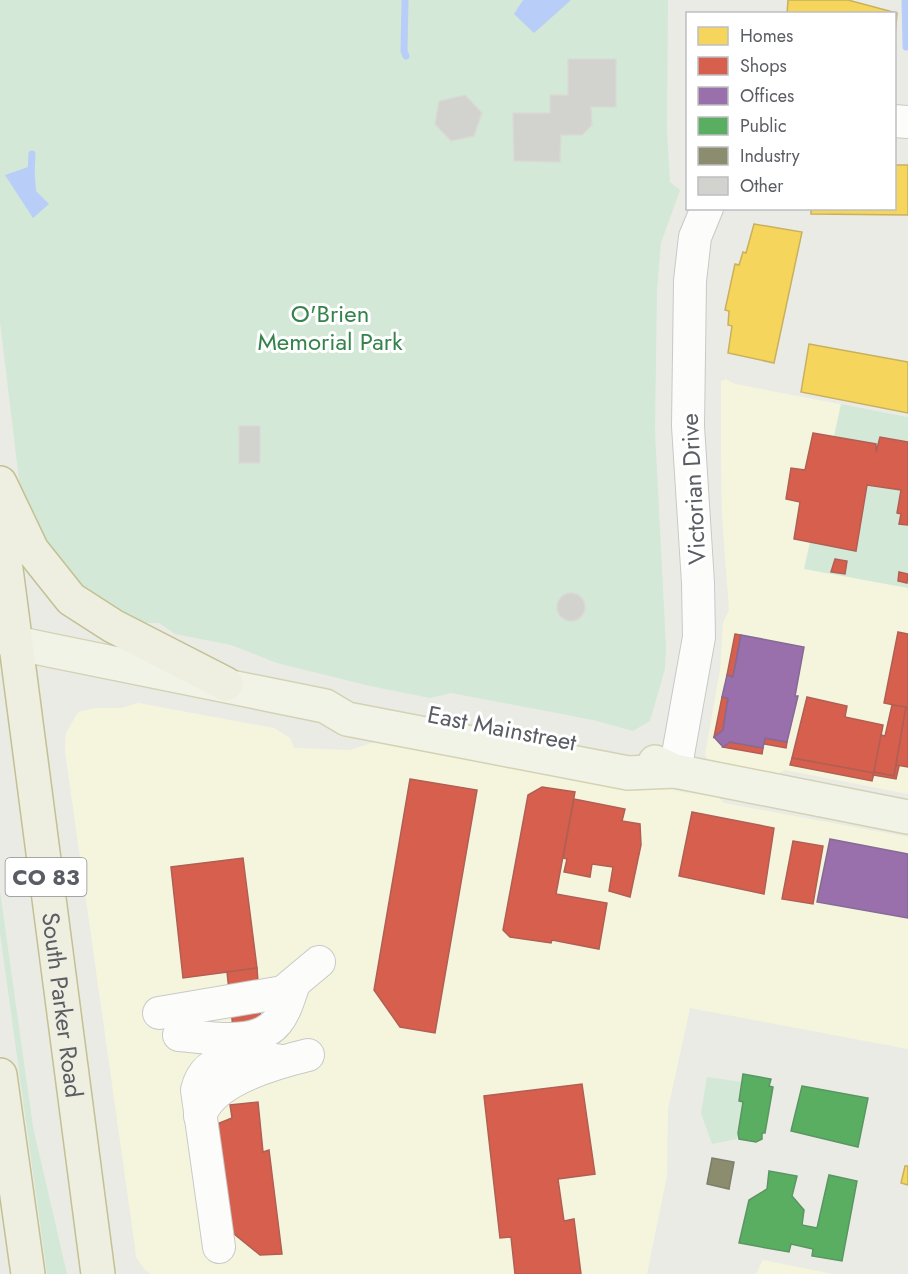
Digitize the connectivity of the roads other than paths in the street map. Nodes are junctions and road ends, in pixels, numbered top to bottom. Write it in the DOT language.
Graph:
graph roads {
  1 [pos="706,210"];
  2 [pos="0,483"];
  3 [pos="0,523"];
  4 [pos="5,642"];
  5 [pos="226,684"];
  6 [pos="675,771"];
  7 [pos="908,817"];
  8 [pos="319,962"];
  9 [pos="169,1024"];
  10 [pos="295,1058"];
  11 [pos="0,1075"];
  12 [pos="219,1247"];
  13 [pos="28,1274"];
  14 [pos="98,1274"];
  1 -- 6 [label="street, Victorian Drive"];
  2 -- 5 [label="highway"];
  3 -- 4 [label="highway, South Parker Road / CO 83"];
  4 -- 5 [label="main road, East Mainstreet"];
  4 -- 14 [label="highway, South Parker Road / CO 83"];
  5 -- 6 [label="main road, East Mainstreet"];
  6 -- 7 [label="main road, East Mainstreet"];
  8 -- 9 [label="street"];
  10 -- 12 [label="street"];
  11 -- 13 [label="highway"];
}
